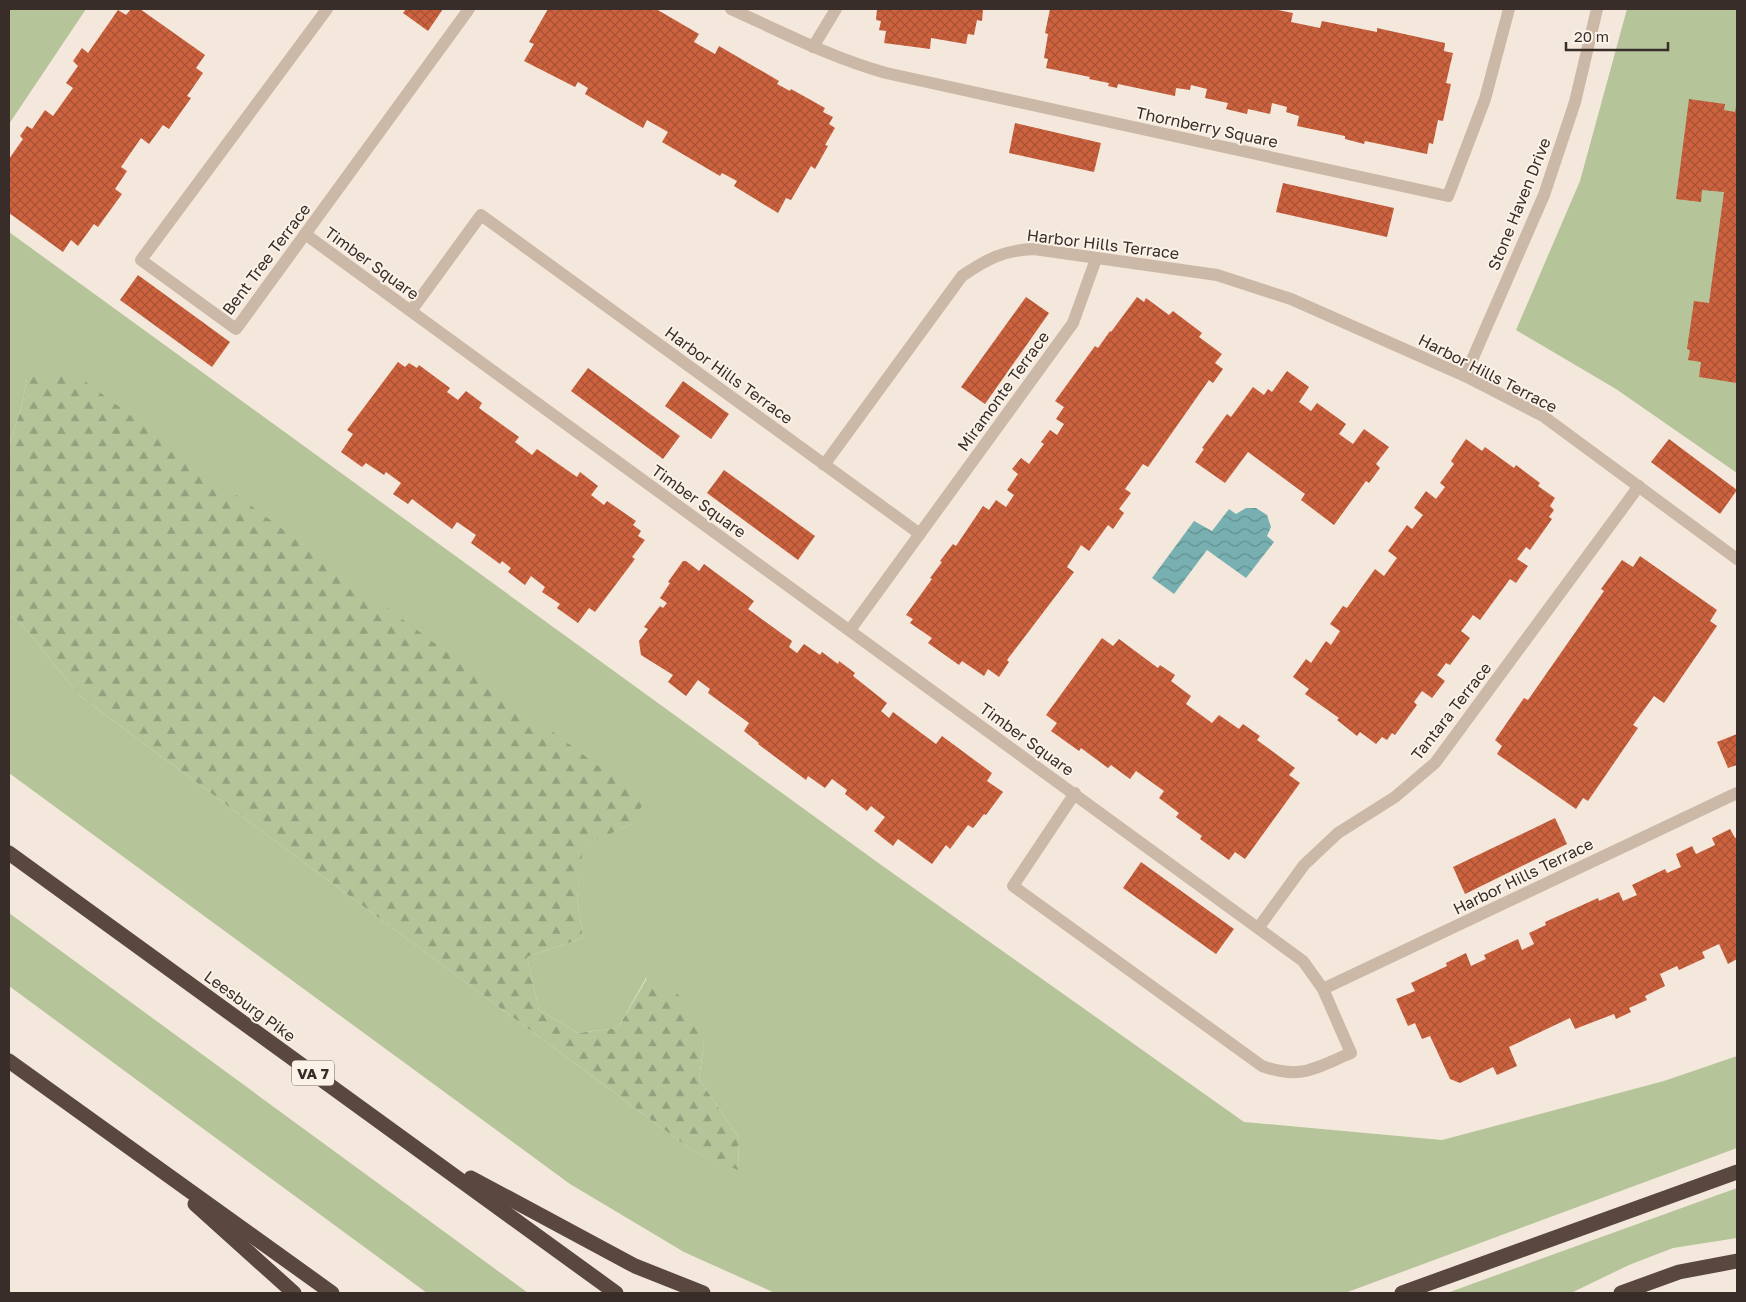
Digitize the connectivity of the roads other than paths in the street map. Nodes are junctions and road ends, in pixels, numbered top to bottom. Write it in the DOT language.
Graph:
graph roads {
  1 [pos="327,9"];
  2 [pos="468,9"];
  3 [pos="731,9"];
  4 [pos="836,9"];
  5 [pos="1509,9"];
  6 [pos="1597,9"];
  7 [pos="813,47"];
  8 [pos="305,234"];
  9 [pos="1096,259"];
  10 [pos="411,311"];
  11 [pos="1465,376"];
  12 [pos="824,465"];
  13 [pos="1639,486"];
  14 [pos="920,534"];
  15 [pos="1737,558"];
  16 [pos="850,630"];
  17 [pos="1075,793"];
  18 [pos="1737,793"];
  19 [pos="9,853"];
  20 [pos="1259,927"];
  21 [pos="1323,989"];
  22 [pos="9,1062"];
  23 [pos="422,1152"];
  24 [pos="141,1157"];
  25 [pos="1737,1172"];
  26 [pos="1737,1261"];
  27 [pos="294,1293"];
  28 [pos="332,1293"];
  29 [pos="616,1293"];
  30 [pos="703,1293"];
  31 [pos="1402,1293"];
  32 [pos="1621,1293"];
  1 -- 8 [label="street, Bent Tree Terrace"];
  2 -- 8 [label="street, Bent Tree Terrace"];
  3 -- 7 [label="street"];
  4 -- 7 [label="street"];
  5 -- 7 [label="street, Thornberry Square"];
  6 -- 11 [label="street, Stone Haven Drive"];
  8 -- 10 [label="street, Timber Square"];
  9 -- 11 [label="street, Harbor Hills Terrace"];
  9 -- 12 [label="street, Harbor Hills Terrace"];
  9 -- 14 [label="street, Miramonte Terrace"];
  10 -- 12 [label="street, Harbor Hills Terrace"];
  10 -- 16 [label="street, Timber Square"];
  11 -- 13 [label="street, Harbor Hills Terrace"];
  12 -- 14 [label="street"];
  13 -- 15 [label="street, Harbor Hills Terrace"];
  13 -- 20 [label="street, Tantara Terrace"];
  14 -- 16 [label="street, Miramonte Terrace"];
  16 -- 17 [label="street, Timber Square"];
  17 -- 20 [label="street, Timber Square"];
  17 -- 21 [label="street, Timber Square"];
  18 -- 21 [label="street, Harbor Hills Terrace"];
  19 -- 23 [label="highway, Leesburg Pike / VA 7"];
  20 -- 21 [label="street, Timber Square"];
  22 -- 24 [label="highway"];
  23 -- 29 [label="highway, Leesburg Pike / VA 7"];
  23 -- 30 [label="highway"];
  24 -- 27 [label="highway"];
  24 -- 28 [label="highway"];
  25 -- 31 [label="highway"];
  26 -- 32 [label="highway"];
}
